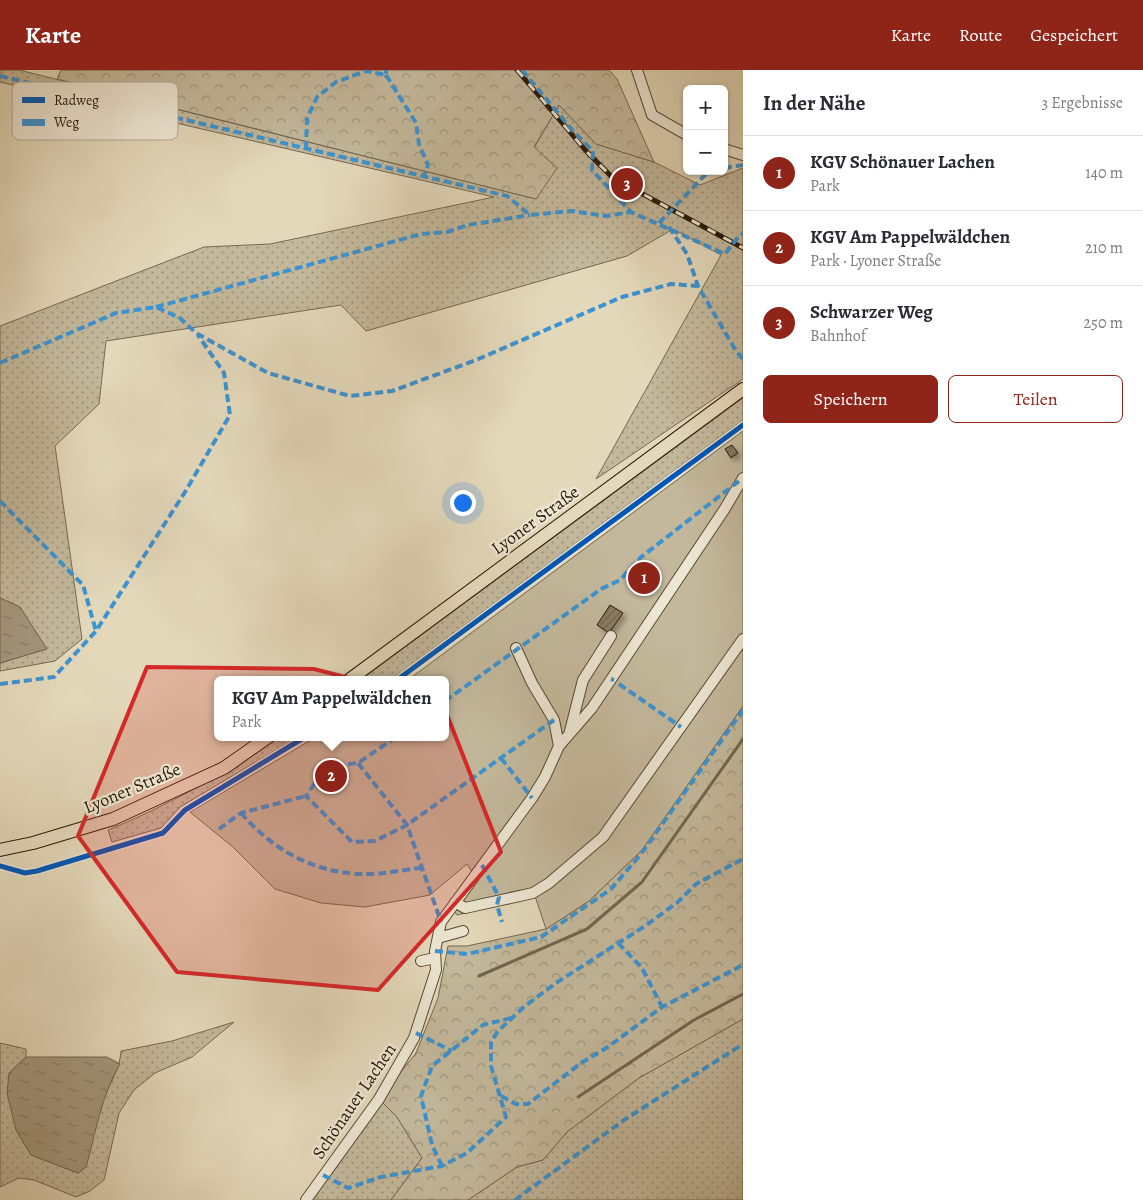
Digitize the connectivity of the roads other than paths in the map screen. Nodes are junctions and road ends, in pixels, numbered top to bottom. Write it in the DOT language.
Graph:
graph roads {
  1 [pos="637,70"];
  2 [pos="683,133"];
  3 [pos="728,150"];
  4 [pos="743,155"];
  5 [pos="743,389"];
  6 [pos="743,478"];
  7 [pos="611,636"];
  8 [pos="743,639"];
  9 [pos="516,648"];
  10 [pos="354,676"];
  11 [pos="570,732"];
  12 [pos="262,741"];
  13 [pos="559,746"];
  14 [pos="0,850"];
  15 [pos="455,902"];
  16 [pos="463,931"];
  17 [pos="438,938"];
  18 [pos="435,958"];
  19 [pos="421,961"];
  20 [pos="306,1200"];
  1 -- 2 [label="lane"];
  3 -- 4 [label="lane"];
  5 -- 10 [label="main road, Lyoner Straße"];
  6 -- 11 [label="lane, Schönauer Lachen"];
  7 -- 11 [label="lane"];
  8 -- 15 [label="lane"];
  9 -- 13 [label="lane"];
  11 -- 13 [label="lane, Schönauer Lachen"];
  12 -- 14 [label="main road, Lyoner Straße"];
  13 -- 15 [label="lane, Schönauer Lachen"];
  15 -- 17 [label="lane, Schönauer Lachen"];
  16 -- 17 [label="lane"];
  17 -- 18 [label="lane, Schönauer Lachen"];
  18 -- 19 [label="lane"];
  18 -- 20 [label="lane, Schönauer Lachen"];
}
